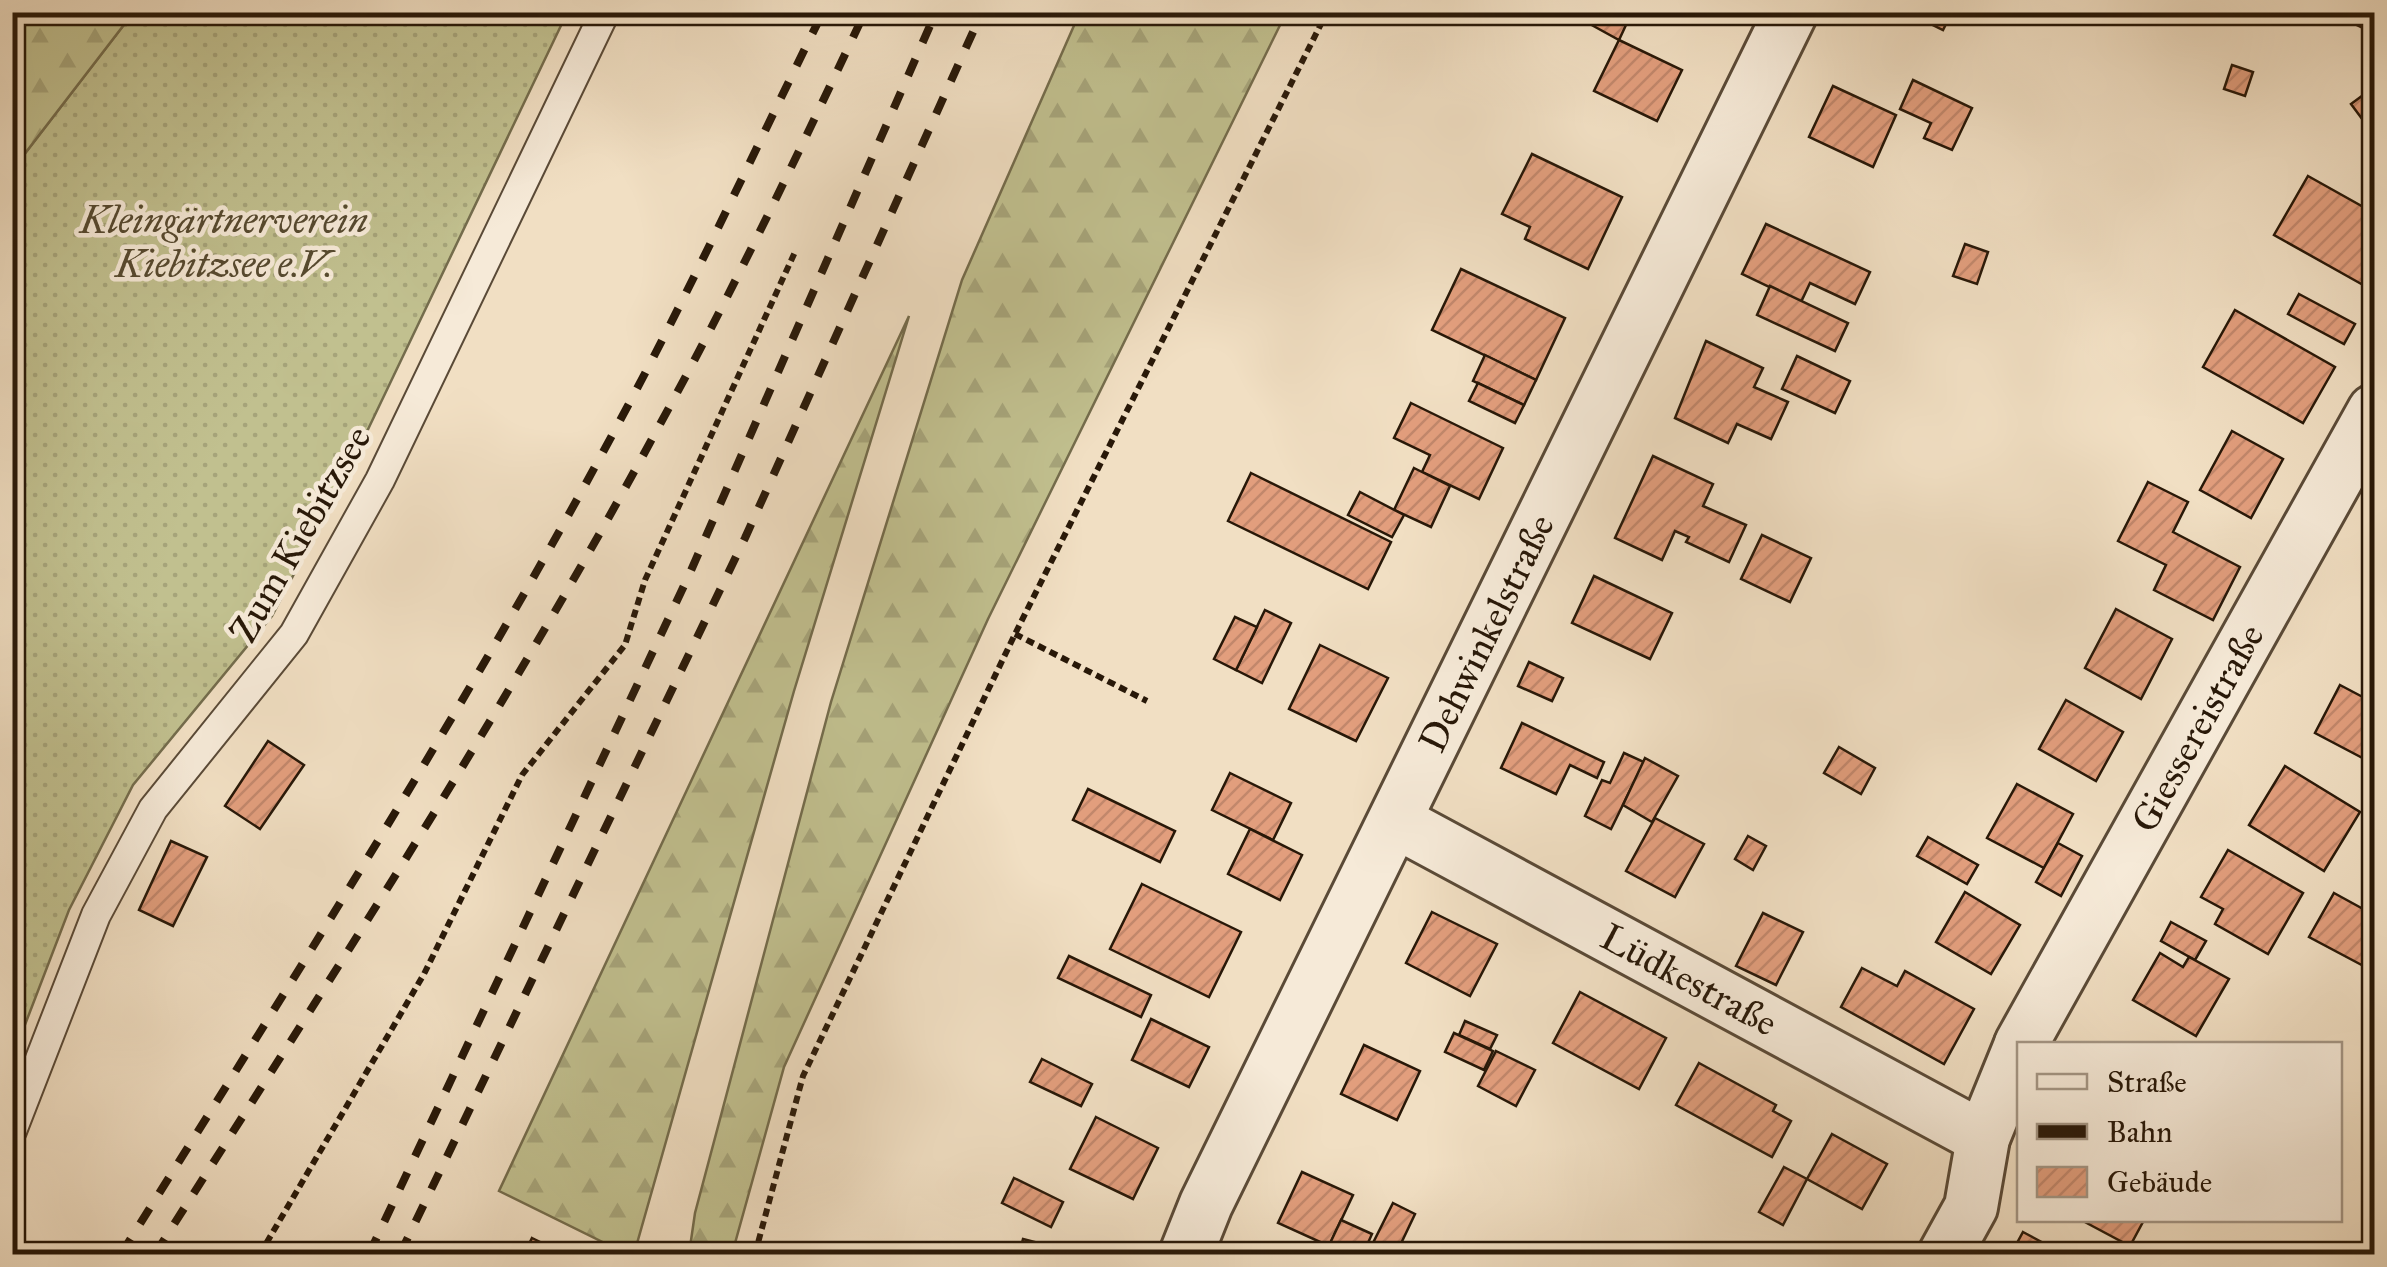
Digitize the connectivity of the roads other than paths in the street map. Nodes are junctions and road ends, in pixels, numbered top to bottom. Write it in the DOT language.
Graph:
graph roads {
  1 [pos="606,12"];
  2 [pos="1791,12"];
  3 [pos="2374,411"];
  4 [pos="1397,822"];
  5 [pos="2022,1042"];
  6 [pos="2017,1053"];
  7 [pos="12,1131"];
  8 [pos="1983,1138"];
  9 [pos="1186,1254"];
  10 [pos="1945,1254"];
  1 -- 7 [label="lane, Zum Kiebitzsee"];
  2 -- 4 [label="street, Dehwinkelstraße"];
  3 -- 5 [label="street, Giessereistraße"];
  4 -- 8 [label="street, Lüdkestraße"];
  4 -- 9 [label="street, Dehwinkelstraße"];
  6 -- 8 [label="street, Giessereistraße"];
  8 -- 10 [label="street, Giessereistraße"];
}
